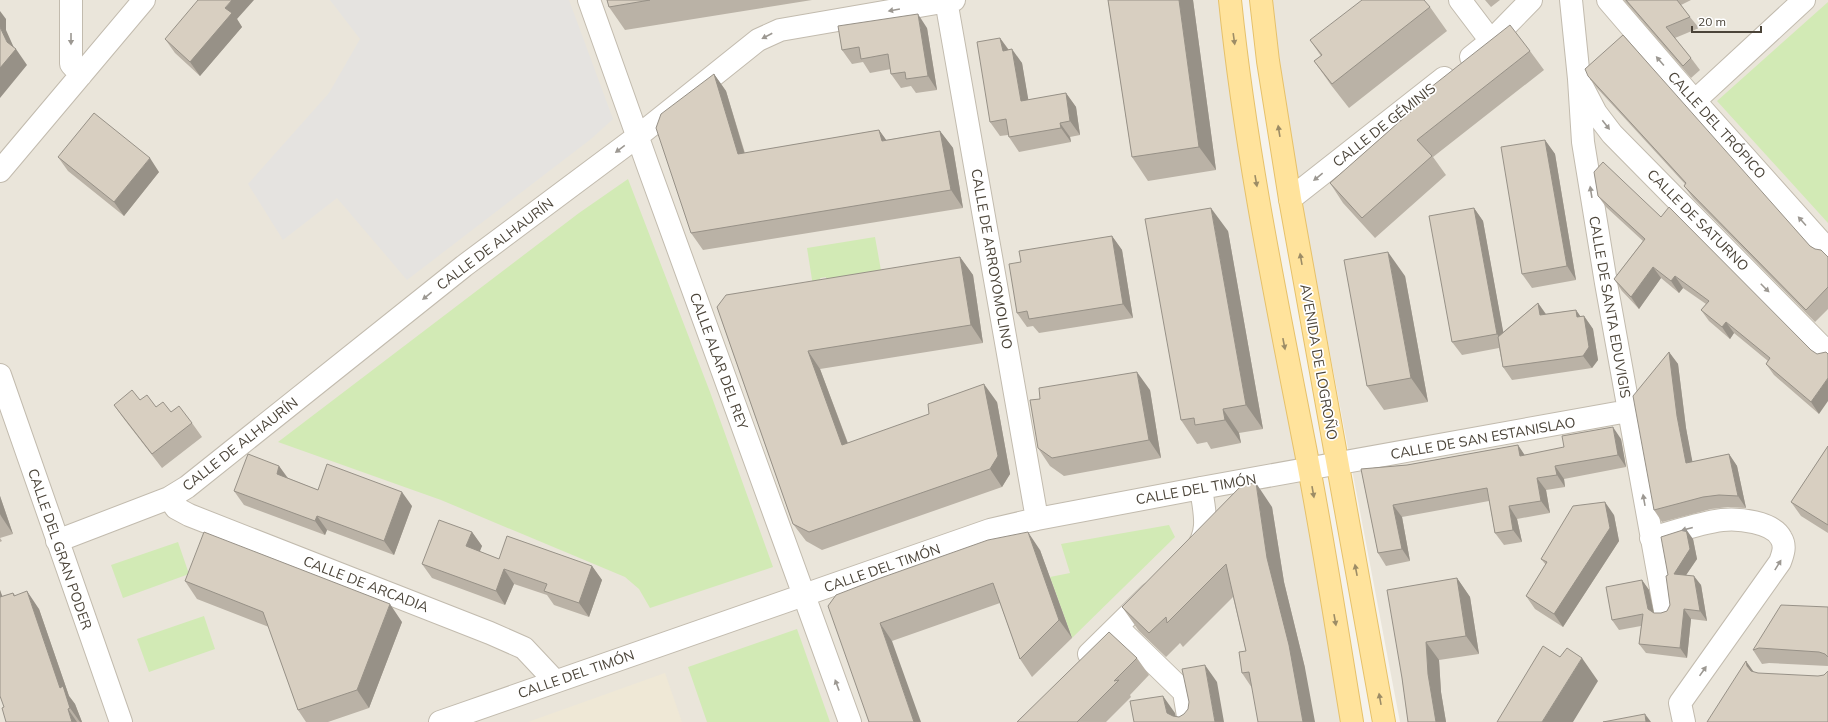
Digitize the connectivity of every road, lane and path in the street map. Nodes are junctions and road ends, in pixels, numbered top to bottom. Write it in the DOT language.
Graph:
graph roads {
  1 [pos="71,0"];
  2 [pos="144,0"];
  3 [pos="589,0"];
  4 [pos="949,0"];
  5 [pos="1230,0"];
  6 [pos="1261,0"];
  7 [pos="1460,0"];
  8 [pos="1531,0"];
  9 [pos="1571,0"];
  10 [pos="1608,0"];
  11 [pos="1804,0"];
  12 [pos="1491,41"];
  13 [pos="81,75"];
  14 [pos="1579,80"];
  15 [pos="1700,96"];
  16 [pos="638,136"];
  17 [pos="0,171"];
  18 [pos="1290,200"];
  19 [pos="1828,250"];
  20 [pos="1828,353"];
  21 [pos="0,375"];
  22 [pos="1628,411"];
  23 [pos="1338,463"];
  24 [pos="1309,468"];
  25 [pos="1201,488"];
  26 [pos="169,498"];
  27 [pos="1037,519"];
  28 [pos="1651,538"];
  29 [pos="57,541"];
  30 [pos="1179,566"];
  31 [pos="1162,583"];
  32 [pos="804,595"];
  33 [pos="1665,611"];
  34 [pos="1117,627"];
  35 [pos="1073,669"];
  36 [pos="555,681"];
  37 [pos="1682,713"];
  38 [pos="121,722"];
  39 [pos="440,722"];
  40 [pos="850,722"];
  41 [pos="1189,722"];
  42 [pos="1352,722"];
  43 [pos="1384,722"];
  1 -- 13 [label="street, one-way"];
  2 -- 13 [label="street"];
  3 -- 16 [label="street, CALLE ALAR DEL REY"];
  4 -- 16 [label="street, CALLE DE ALHAURÍN, one-way"];
  4 -- 27 [label="street, CALLE DE ARROYOMOLINO"];
  5 -- 24 [label="main road, AVENIDA DE LOGROÑO, one-way"];
  18 -- 6 [label="main road, AVENIDA DE LOGROÑO, one-way"];
  7 -- 12 [label="street"];
  8 -- 12 [label="street, CALLE DE GÉMINIS"];
  9 -- 14 [label="street, CALLE DE SANTA EDUVIGIS"];
  19 -- 10 [label="street, CALLE DEL TRÓPICO, one-way"];
  11 -- 15 [label="street"];
  12 -- 18 [label="street, CALLE DE GÉMINIS, one-way"];
  13 -- 17 [label="street"];
  14 -- 20 [label="street, CALLE DE SATURNO, one-way"];
  22 -- 14 [label="street, CALLE DE SANTA EDUVIGIS, one-way"];
  16 -- 26 [label="street, CALLE DE ALHAURÍN, one-way"];
  16 -- 32 [label="street, CALLE ALAR DEL REY"];
  23 -- 18 [label="main road, AVENIDA DE LOGROÑO, one-way"];
  21 -- 29 [label="street, CALLE DEL GRAN PODER"];
  22 -- 23 [label="street, CALLE DE SAN ESTANISLAO"];
  28 -- 22 [label="street, CALLE DE SANTA EDUVIGIS, one-way"];
  23 -- 24 [label="street, CALLE DEL TIMÓN"];
  43 -- 23 [label="main road, AVENIDA DE LOGROÑO, one-way"];
  24 -- 25 [label="street, CALLE DEL TIMÓN"];
  24 -- 42 [label="main road, AVENIDA DE LOGROÑO, one-way"];
  25 -- 27 [label="street, CALLE DEL TIMÓN"];
  25 -- 30 [label="street"];
  26 -- 29 [label="street, CALLE DE ALHAURÍN"];
  26 -- 36 [label="street, CALLE DE ARCADIA"];
  27 -- 32 [label="street, CALLE DEL TIMÓN"];
  28 -- 33 [label="street, CALLE DE SANTA EDUVIGIS"];
  37 -- 28 [label="street, one-way"];
  29 -- 38 [label="street, CALLE DEL GRAN PODER"];
  31 -- 34 [label="street"];
  32 -- 36 [label="street, CALLE DEL TIMÓN"];
  40 -- 32 [label="street, CALLE ALAR DEL REY, one-way"];
  34 -- 35 [label="street"];
  34 -- 41 [label="street"];
  36 -- 39 [label="street, CALLE DEL TIMÓN"];
}
